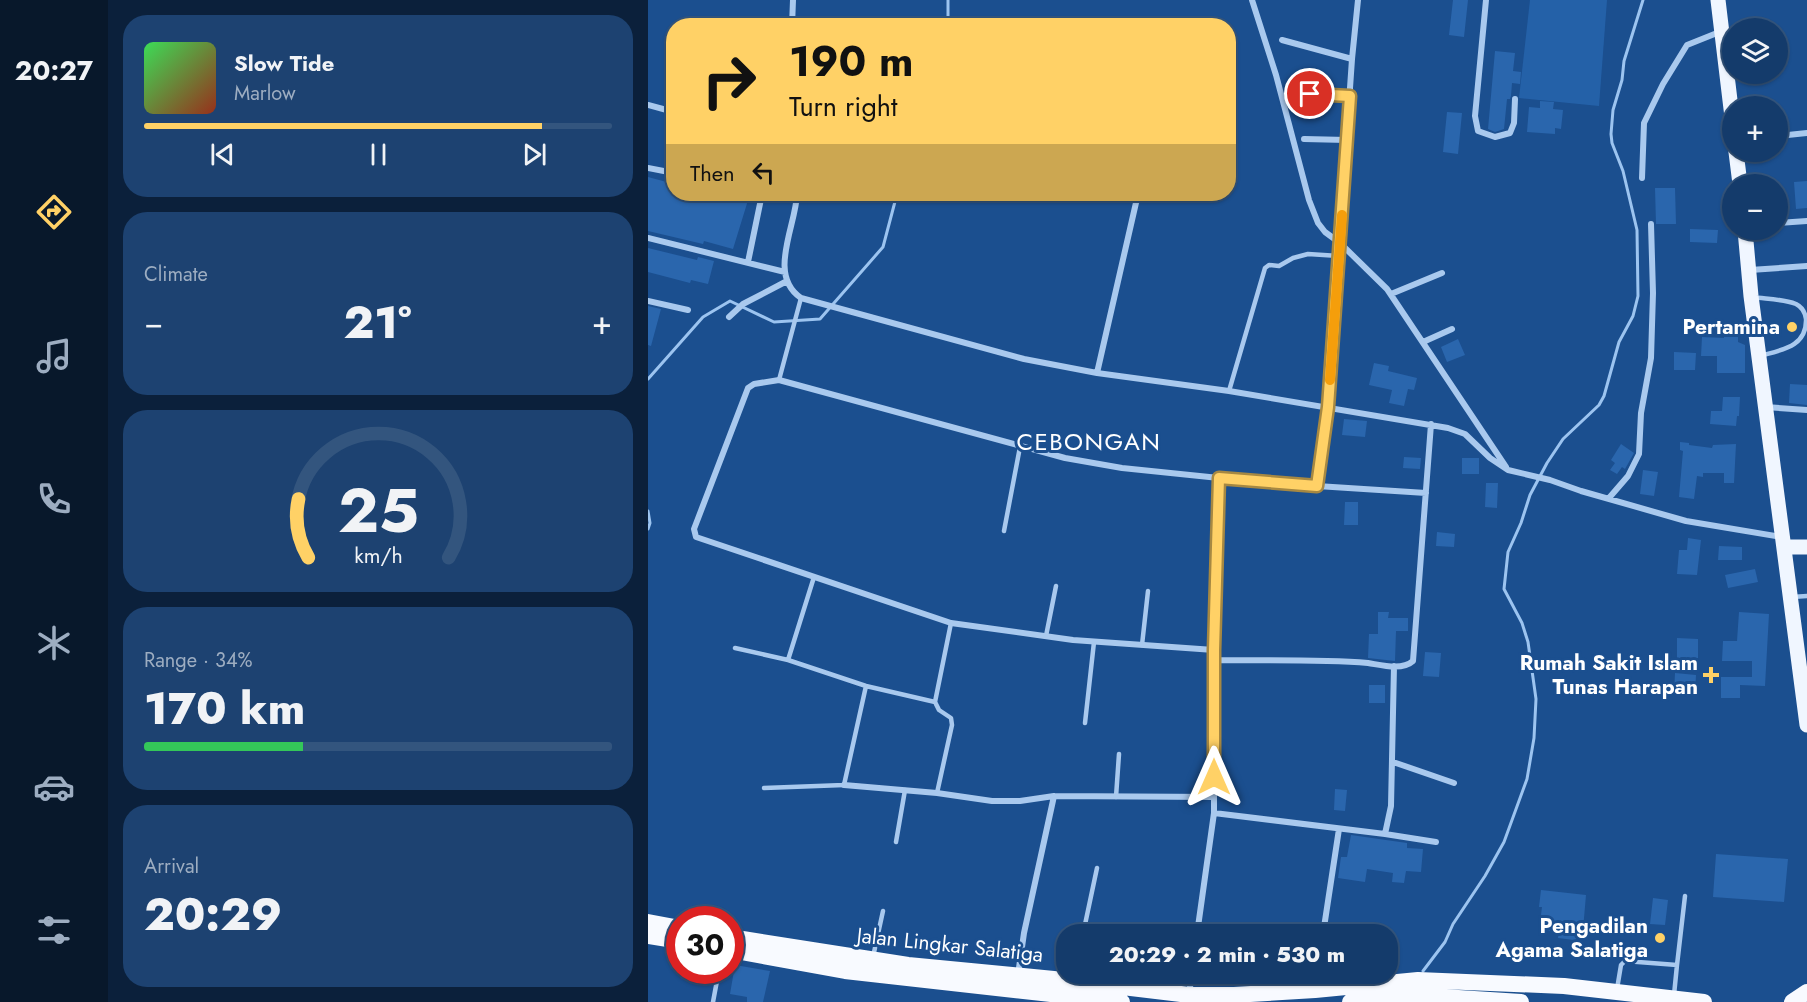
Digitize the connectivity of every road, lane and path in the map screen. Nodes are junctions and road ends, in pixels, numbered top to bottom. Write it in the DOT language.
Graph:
graph roads {
  1 [pos="794,0"];
  2 [pos="1252,0"];
  3 [pos="1358,0"];
  4 [pos="1486,0"];
  5 [pos="1718,0"];
  6 [pos="793,18"];
  7 [pos="1722,31"];
  8 [pos="1282,40"];
  9 [pos="1352,59"];
  10 [pos="1290,92"];
  11 [pos="1350,96"];
  12 [pos="1515,99"];
  13 [pos="648,105"];
  14 [pos="666,110"];
  15 [pos="1807,133"];
  16 [pos="1788,135"];
  17 [pos="1304,139"];
  18 [pos="1347,140"];
  19 [pos="648,168"];
  20 [pos="666,171"];
  21 [pos="1642,178"];
  22 [pos="761,201"];
  23 [pos="796,201"];
  24 [pos="1136,201"];
  25 [pos="1807,221"];
  26 [pos="1788,222"];
  27 [pos="1651,224"];
  28 [pos="648,238"];
  29 [pos="1746,240"];
  30 [pos="1340,243"];
  31 [pos="1339,256"];
  32 [pos="748,262"];
  33 [pos="1807,266"];
  34 [pos="1749,270"];
  35 [pos="785,272"];
  36 [pos="1442,273"];
  37 [pos="787,281"];
  38 [pos="1391,294"];
  39 [pos="1751,296"];
  40 [pos="801,298"];
  41 [pos="648,301"];
  42 [pos="688,310"];
  43 [pos="729,317"];
  44 [pos="1452,329"];
  45 [pos="1423,342"];
  46 [pos="1758,356"];
  47 [pos="1097,373"];
  48 [pos="780,380"];
  49 [pos="1229,391"];
  50 [pos="1328,407"];
  51 [pos="1765,407"];
  52 [pos="1807,410"];
  53 [pos="1431,424"];
  54 [pos="1020,447"];
  55 [pos="1508,470"];
  56 [pos="1219,478"];
  57 [pos="1317,486"];
  58 [pos="1426,493"];
  59 [pos="1609,498"];
  60 [pos="1004,531"];
  61 [pos="1783,542"];
  62 [pos="1807,547"];
  63 [pos="814,577"];
  64 [pos="1056,586"];
  65 [pos="1148,591"];
  66 [pos="1807,596"];
  67 [pos="1790,597"];
  68 [pos="951,623"];
  69 [pos="1046,636"];
  70 [pos="1094,642"];
  71 [pos="1142,645"];
  72 [pos="735,648"];
  73 [pos="1214,650"];
  74 [pos="1802,656"];
  75 [pos="788,660"];
  76 [pos="1214,660"];
  77 [pos="1394,666"];
  78 [pos="1804,684"];
  79 [pos="866,686"];
  80 [pos="935,702"];
  81 [pos="1085,723"];
  82 [pos="1807,725"];
  83 [pos="1119,754"];
  84 [pos="1393,762"];
  85 [pos="1454,783"];
  86 [pos="844,785"];
  87 [pos="764,788"];
  88 [pos="905,790"];
  89 [pos="937,793"];
  90 [pos="1054,796"];
  91 [pos="1214,797"];
  92 [pos="1116,798"];
  93 [pos="1214,813"];
  94 [pos="1339,829"];
  95 [pos="1385,834"];
  96 [pos="896,842"];
  97 [pos="1436,842"];
  98 [pos="1096,868"];
  99 [pos="1685,896"];
  100 [pos="883,911"];
  101 [pos="648,922"];
  102 [pos="1085,924"];
  103 [pos="1198,924"];
  104 [pos="1325,924"];
  105 [pos="666,925"];
  106 [pos="648,936"];
  107 [pos="666,939"];
  108 [pos="744,939"];
  109 [pos="744,953"];
  110 [pos="873,960"];
  111 [pos="1677,965"];
  112 [pos="1056,973"];
  113 [pos="1018,975"];
  114 [pos="1398,980"];
  115 [pos="716,984"];
  116 [pos="1119,984"];
  117 [pos="1303,984"];
  118 [pos="1617,992"];
  119 [pos="1807,992"];
  120 [pos="1188,998"];
  121 [pos="1634,998"];
  122 [pos="1674,998"];
  123 [pos="713,1002"];
  124 [pos="1122,1002"];
  125 [pos="1350,1002"];
  126 [pos="1521,1002"];
  127 [pos="1704,1002"];
  128 [pos="1792,1002"];
  1 -- 6 [label="street"];
  2 -- 30 [label="street"];
  3 -- 9 [label="street"];
  4 -- 12 [label="street"];
  5 -- 7 [label="main road"];
  7 -- 21 [label="street"];
  8 -- 9 [label="street"];
  9 -- 11 [label="street"];
  10 -- 11 [label="street"];
  11 -- 18 [label="street"];
  13 -- 14 [label="street"];
  15 -- 16 [label="street"];
  17 -- 18 [label="street"];
  18 -- 30 [label="street"];
  19 -- 20 [label="street"];
  22 -- 32 [label="street"];
  23 -- 35 [label="street"];
  24 -- 47 [label="street"];
  25 -- 26 [label="street"];
  27 -- 59 [label="street"];
  28 -- 32 [label="street"];
  29 -- 34 [label="main road"];
  30 -- 31 [label="street"];
  30 -- 38 [label="street"];
  31 -- 49 [label="lane"];
  31 -- 50 [label="street"];
  32 -- 35 [label="street"];
  33 -- 34 [label="street"];
  34 -- 39 [label="main road"];
  35 -- 37 [label="street"];
  36 -- 38 [label="street"];
  37 -- 40 [label="street"];
  37 -- 43 [label="street"];
  38 -- 45 [label="street"];
  39 -- 46 [label="main road"];
  39 -- 46 [label="lane"];
  40 -- 47 [label="street"];
  40 -- 48 [label="lane"];
  41 -- 42 [label="street"];
  44 -- 45 [label="street"];
  45 -- 55 [label="street"];
  46 -- 51 [label="main road"];
  47 -- 49 [label="street"];
  48 -- 54 [label="street"];
  48 -- 63 [label="street"];
  49 -- 50 [label="street"];
  50 -- 53 [label="street"];
  50 -- 57 [label="street"];
  51 -- 52 [label="street"];
  51 -- 61 [label="main road"];
  53 -- 55 [label="street"];
  53 -- 58 [label="street"];
  54 -- 56 [label="street"];
  54 -- 60 [label="lane"];
  55 -- 59 [label="street"];
  56 -- 57 [label="street"];
  56 -- 73 [label="street"];
  57 -- 58 [label="street"];
  58 -- 77 [label="street"];
  59 -- 61 [label="street"];
  61 -- 62 [label="main road"];
  61 -- 67 [label="main road"];
  63 -- 68 [label="street"];
  63 -- 75 [label="lane"];
  64 -- 69 [label="lane"];
  65 -- 71 [label="lane"];
  66 -- 67 [label="lane"];
  67 -- 74 [label="main road"];
  68 -- 69 [label="street"];
  68 -- 80 [label="lane"];
  69 -- 70 [label="street"];
  70 -- 71 [label="street"];
  70 -- 81 [label="lane"];
  71 -- 73 [label="street"];
  72 -- 75 [label="lane"];
  73 -- 76 [label="street"];
  74 -- 78 [label="main road"];
  75 -- 79 [label="lane"];
  76 -- 77 [label="street"];
  76 -- 91 [label="street"];
  77 -- 84 [label="street"];
  78 -- 82 [label="main road"];
  79 -- 80 [label="lane"];
  79 -- 86 [label="lane"];
  80 -- 89 [label="lane"];
  83 -- 92 [label="lane"];
  84 -- 85 [label="street"];
  84 -- 95 [label="street"];
  86 -- 87 [label="lane"];
  86 -- 88 [label="street"];
  88 -- 89 [label="street"];
  88 -- 96 [label="lane"];
  89 -- 90 [label="street"];
  90 -- 92 [label="street"];
  90 -- 113 [label="street"];
  91 -- 92 [label="street"];
  91 -- 93 [label="street"];
  93 -- 94 [label="street"];
  93 -- 103 [label="street"];
  94 -- 95 [label="street"];
  94 -- 104 [label="street"];
  95 -- 97 [label="street"];
  98 -- 102 [label="lane"];
  99 -- 111 [label="lane"];
  100 -- 110 [label="lane"];
  101 -- 105 [label="highway"];
  106 -- 107 [label="highway"];
  108 -- 110 [label="highway, Jalan Lingkar Salatiga"];
  109 -- 124 [label="highway, Jalan Lingkar Salatiga"];
  110 -- 113 [label="highway, Jalan Lingkar Salatiga"];
  111 -- 118 [label="lane"];
  111 -- 122 [label="lane"];
  112 -- 113 [label="highway, Jalan Lingkar Salatiga"];
  114 -- 118 [label="highway, Jalan Lingkar Salatiga"];
  115 -- 123 [label="lane"];
  116 -- 120 [label="highway, Jalan Lingkar Salatiga"];
  117 -- 120 [label="highway, Jalan Lingkar Salatiga"];
  118 -- 121 [label="highway, Jalan Lingkar Salatiga"];
  119 -- 128 [label="highway"];
  121 -- 122 [label="highway, Jalan Lingkar Salatiga"];
  122 -- 127 [label="highway, Jalan Lingkar Salatiga"];
  125 -- 126 [label="highway"];
}
